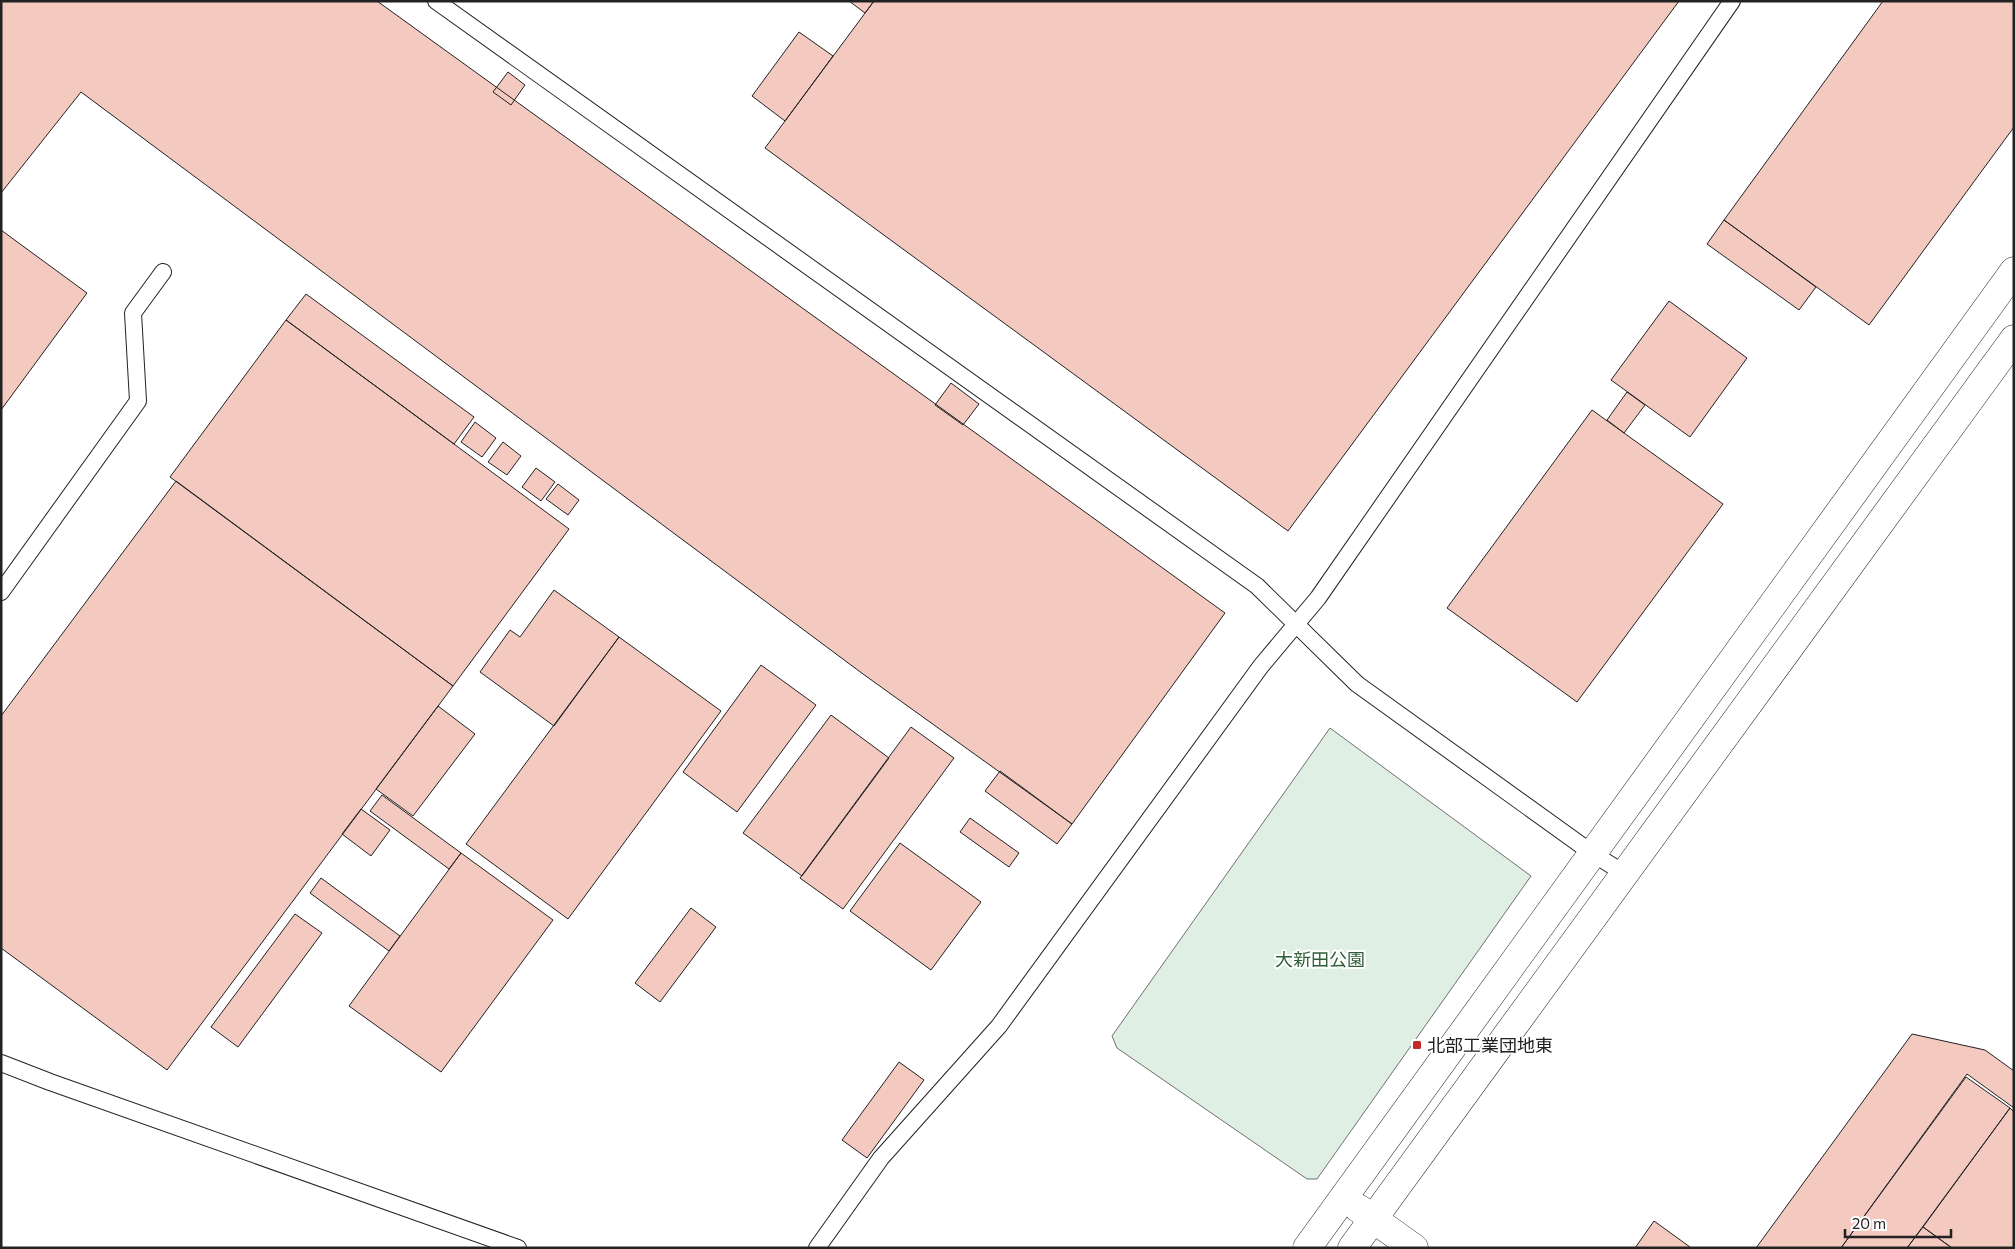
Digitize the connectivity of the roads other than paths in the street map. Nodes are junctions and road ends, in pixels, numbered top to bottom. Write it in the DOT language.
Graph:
graph roads {
  1 [pos="436,1"];
  2 [pos="1732,1"];
  3 [pos="2014,271"];
  4 [pos="163,272"];
  5 [pos="2014,339"];
  6 [pos="1,592"];
  7 [pos="1295,626"];
  8 [pos="1592,854"];
  9 [pos="1625,874"];
  10 [pos="1,1063"];
  11 [pos="1344,1197"];
  12 [pos="1373,1218"];
  13 [pos="518,1248"];
  14 [pos="817,1248"];
  15 [pos="1307,1248"];
  16 [pos="1352,1248"];
  17 [pos="1414,1248"];
  1 -- 7 [label="lane"];
  2 -- 7 [label="lane"];
  3 -- 8 [label="street"];
  4 -- 6 [label="lane"];
  5 -- 9 [label="street"];
  7 -- 8 [label="lane"];
  7 -- 14 [label="lane"];
  8 -- 9 [label="lane"];
  8 -- 11 [label="street"];
  9 -- 12 [label="street"];
  10 -- 13 [label="lane"];
  11 -- 12 [label="street"];
  11 -- 15 [label="street"];
  12 -- 16 [label="street"];
  12 -- 17 [label="street"];
}
